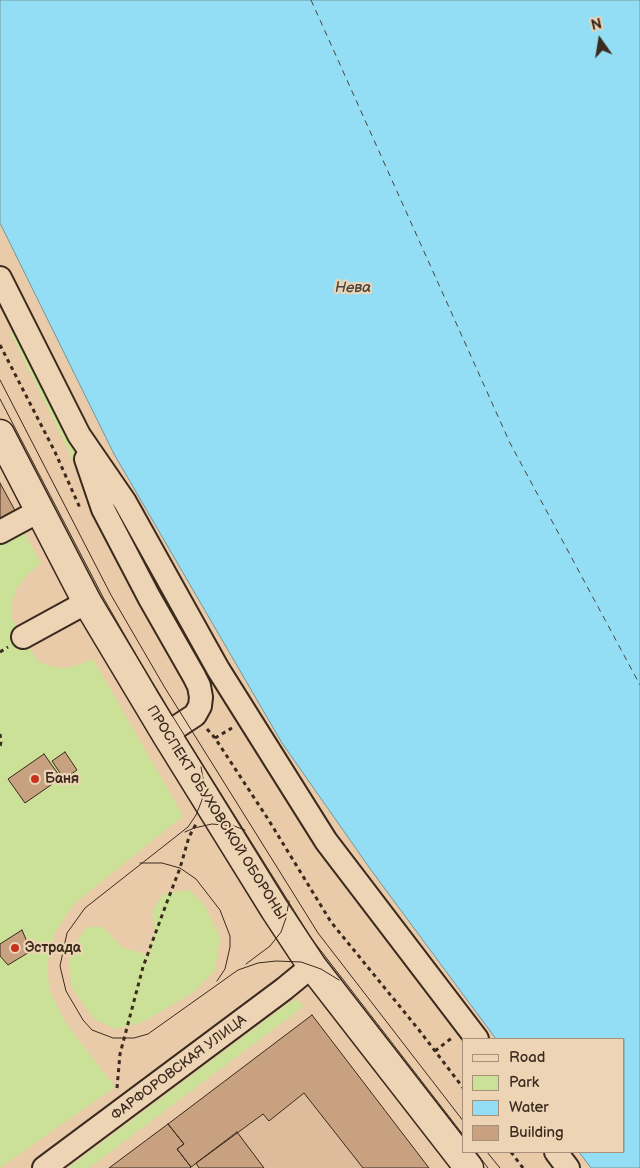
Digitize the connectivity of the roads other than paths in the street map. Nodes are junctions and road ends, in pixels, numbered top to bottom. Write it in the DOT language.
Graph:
graph roads {
  1 [pos="0,278"];
  2 [pos="0,434"];
  3 [pos="102,507"];
  4 [pos="40,511"];
  5 [pos="0,532"];
  6 [pos="87,602"];
  7 [pos="23,637"];
  8 [pos="166,734"];
  9 [pos="312,966"];
  10 [pos="476,1038"];
  11 [pos="557,1153"];
  12 [pos="44,1168"];
  13 [pos="469,1168"];
  14 [pos="568,1168"];
  1 -- 3 [label="street"];
  2 -- 4 [label="main road, ПРОСПЕКТ ОБУХОВСКОЙ ОБОРОНЫ"];
  3 -- 8 [label="street"];
  3 -- 10 [label="street"];
  4 -- 5 [label="street"];
  4 -- 6 [label="main road, ПРОСПЕКТ ОБУХОВСКОЙ ОБОРОНЫ"];
  6 -- 7 [label="street"];
  6 -- 8 [label="main road, ПРОСПЕКТ ОБУХОВСКОЙ ОБОРОНЫ"];
  8 -- 9 [label="main road, ПРОСПЕКТ ОБУХОВСКОЙ ОБОРОНЫ"];
  9 -- 12 [label="street, ФАРФОРОВСКАЯ УЛИЦА"];
  9 -- 13 [label="main road, ПРОСПЕКТ ОБУХОВСКОЙ ОБОРОНЫ"];
  11 -- 14 [label="street"];
}
